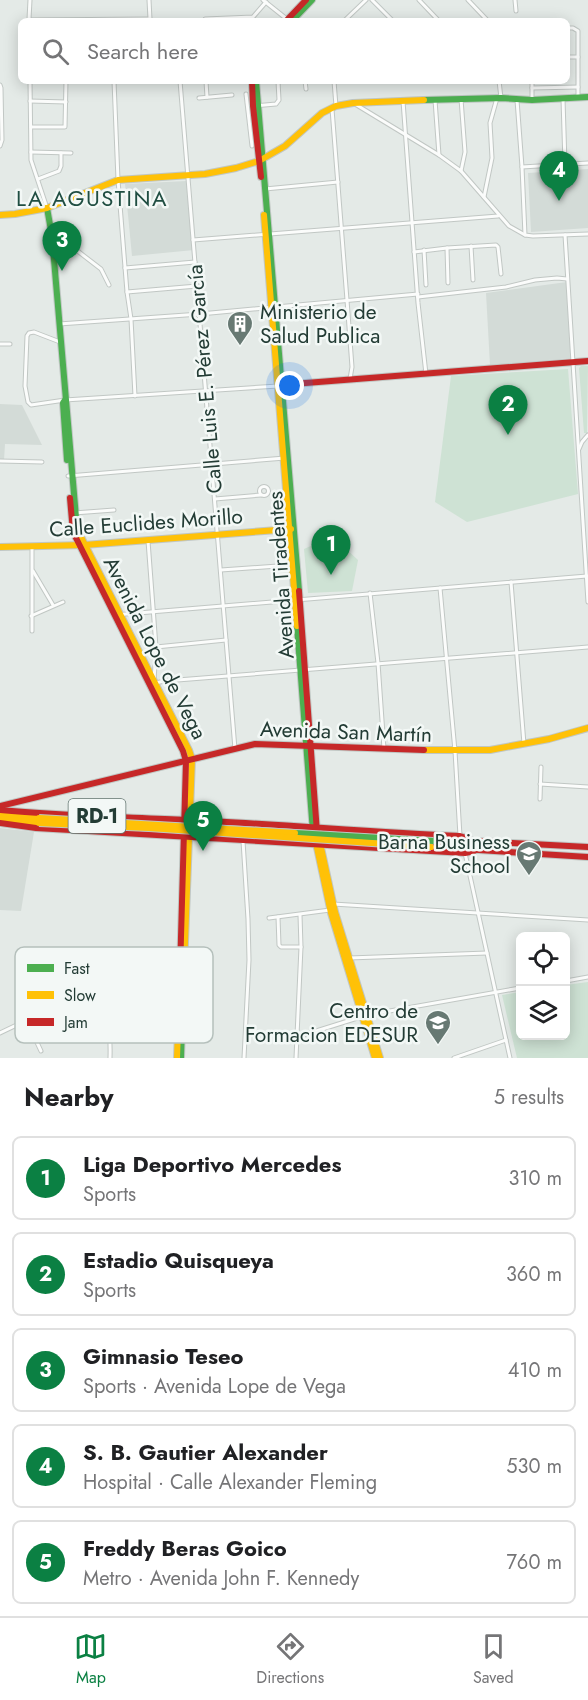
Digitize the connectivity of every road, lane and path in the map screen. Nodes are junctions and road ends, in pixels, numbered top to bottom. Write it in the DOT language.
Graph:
graph roads {
  1 [pos="30,0"];
  2 [pos="149,0"];
  3 [pos="312,0"];
  4 [pos="366,0"];
  5 [pos="372,0"];
  6 [pos="419,0"];
  7 [pos="468,0"];
  8 [pos="515,0"];
  9 [pos="265,1"];
  10 [pos="304,1"];
  11 [pos="516,11"];
  12 [pos="29,18"];
  13 [pos="150,18"];
  14 [pos="253,18"];
  15 [pos="285,18"];
  16 [pos="291,18"];
  17 [pos="292,18"];
  18 [pos="347,18"];
  19 [pos="390,18"];
  20 [pos="436,18"];
  21 [pos="485,18"];
  22 [pos="570,28"];
  23 [pos="570,57"];
  24 [pos="578,57"];
  25 [pos="30,84"];
  26 [pos="66,84"];
  27 [pos="114,84"];
  28 [pos="180,84"];
  29 [pos="206,84"];
  30 [pos="254,84"];
  31 [pos="278,84"];
  32 [pos="305,84"];
  33 [pos="334,84"];
  34 [pos="500,84"];
  35 [pos="532,84"];
  36 [pos="0,85"];
  37 [pos="578,87"];
  38 [pos="532,88"];
  39 [pos="306,89"];
  40 [pos="232,94"];
  41 [pos="246,94"];
  42 [pos="207,97"];
  43 [pos="588,97"];
  44 [pos="199,98"];
  45 [pos="499,98"];
  46 [pos="578,98"];
  47 [pos="461,99"];
  48 [pos="517,99"];
  49 [pos="532,99"];
  50 [pos="563,99"];
  51 [pos="435,100"];
  52 [pos="30,101"];
  53 [pos="403,101"];
  54 [pos="66,102"];
  55 [pos="252,103"];
  56 [pos="353,103"];
  57 [pos="334,106"];
  58 [pos="31,127"];
  59 [pos="406,136"];
  60 [pos="0,146"];
  61 [pos="252,146"];
  62 [pos="31,152"];
  63 [pos="61,153"];
  64 [pos="71,153"];
  65 [pos="439,155"];
  66 [pos="261,160"];
  67 [pos="588,163"];
  68 [pos="565,164"];
  69 [pos="522,167"];
  70 [pos="461,171"];
  71 [pos="188,176"];
  72 [pos="38,179"];
  73 [pos="118,180"];
  74 [pos="338,182"];
  75 [pos="265,189"];
  76 [pos="484,197"];
  77 [pos="48,208"];
  78 [pos="0,215"];
  79 [pos="498,216"];
  80 [pos="412,223"];
  81 [pos="341,229"];
  82 [pos="268,234"];
  83 [pos="588,234"];
  84 [pos="525,235"];
  85 [pos="565,235"];
  86 [pos="52,236"];
  87 [pos="193,240"];
  88 [pos="471,246"];
  89 [pos="447,248"];
  90 [pos="424,250"];
  91 [pos="414,252"];
  92 [pos="195,262"];
  93 [pos="125,268"];
  94 [pos="501,274"];
  95 [pos="567,279"];
  96 [pos="473,280"];
  97 [pos="448,283"];
  98 [pos="110,285"];
  99 [pos="426,285"];
  100 [pos="197,286"];
  101 [pos="127,292"];
  102 [pos="418,296"];
  103 [pos="347,300"];
  104 [pos="274,307"];
  105 [pos="200,314"];
  106 [pos="131,319"];
  107 [pos="59,324"];
  108 [pos="60,342"];
  109 [pos="0,344"];
  110 [pos="10,344"];
  111 [pos="588,362"];
  112 [pos="573,363"];
  113 [pos="426,374"];
  114 [pos="353,379"];
  115 [pos="280,385"];
  116 [pos="206,392"];
  117 [pos="135,396"];
  118 [pos="65,400"];
  119 [pos="588,435"];
  120 [pos="579,450"];
  121 [pos="286,458"];
  122 [pos="0,462"];
  123 [pos="42,462"];
  124 [pos="212,464"];
  125 [pos="70,476"];
  126 [pos="261,495"];
  127 [pos="215,499"];
  128 [pos="114,510"];
  129 [pos="74,513"];
  130 [pos="291,529"];
  131 [pos="218,535"];
  132 [pos="148,541"];
  133 [pos="82,545"];
  134 [pos="32,546"];
  135 [pos="0,547"];
  136 [pos="292,565"];
  137 [pos="221,570"];
  138 [pos="33,571"];
  139 [pos="586,576"];
  140 [pos="511,582"];
  141 [pos="440,588"];
  142 [pos="370,593"];
  143 [pos="296,599"];
  144 [pos="63,602"];
  145 [pos="588,602"];
  146 [pos="53,605"];
  147 [pos="223,605"];
  148 [pos="153,611"];
  149 [pos="117,614"];
  150 [pos="31,616"];
  151 [pos="32,631"];
  152 [pos="226,640"];
  153 [pos="156,646"];
  154 [pos="588,647"];
  155 [pos="517,653"];
  156 [pos="446,657"];
  157 [pos="378,663"];
  158 [pos="302,670"];
  159 [pos="228,676"];
  160 [pos="152,683"];
  161 [pos="588,728"];
  162 [pos="524,744"];
  163 [pos="309,745"];
  164 [pos="235,749"];
  165 [pos="384,749"];
  166 [pos="455,751"];
  167 [pos="189,760"];
  168 [pos="541,766"];
  169 [pos="540,784"];
  170 [pos="588,787"];
  171 [pos="540,799"];
  172 [pos="0,810"];
  173 [pos="141,818"];
  174 [pos="39,820"];
  175 [pos="187,820"];
  176 [pos="0,821"];
  177 [pos="232,823"];
  178 [pos="273,826"];
  179 [pos="314,829"];
  180 [pos="365,832"];
  181 [pos="140,834"];
  182 [pos="187,836"];
  183 [pos="460,836"];
  184 [pos="232,838"];
  185 [pos="243,839"];
  186 [pos="272,841"];
  187 [pos="476,841"];
  188 [pos="318,844"];
  189 [pos="432,844"];
  190 [pos="364,846"];
  191 [pos="588,847"];
  192 [pos="482,850"];
  193 [pos="465,853"];
  194 [pos="588,856"];
  195 [pos="332,907"];
  196 [pos="477,912"];
  197 [pos="300,915"];
  198 [pos="278,917"];
  199 [pos="268,918"];
  200 [pos="588,920"];
  201 [pos="182,947"];
  202 [pos="301,947"];
  203 [pos="487,953"];
  204 [pos="349,958"];
  205 [pos="588,977"];
  206 [pos="570,980"];
  207 [pos="516,989"];
  208 [pos="495,992"];
  209 [pos="364,1015"];
  210 [pos="15,1026"];
  211 [pos="0,1033"];
  212 [pos="297,1037"];
  213 [pos="506,1040"];
  214 [pos="37,1043"];
  215 [pos="111,1043"];
  216 [pos="179,1043"];
  217 [pos="41,1051"];
  218 [pos="110,1058"];
  219 [pos="179,1058"];
  220 [pos="244,1058"];
  221 [pos="296,1058"];
  222 [pos="375,1058"];
  223 [pos="380,1058"];
  224 [pos="454,1058"];
  225 [pos="510,1058"];
  1 -- 12 [label="street"];
  2 -- 13 [label="street"];
  3 -- 17 [label="main road"];
  4 -- 18 [label="street"];
  5 -- 19 [label="street"];
  6 -- 20 [label="street"];
  7 -- 21 [label="street"];
  8 -- 11 [label="street"];
  9 -- 14 [label="street"];
  9 -- 15 [label="street"];
  10 -- 16 [label="main road"];
  22 -- 24 [label="street"];
  23 -- 24 [label="street"];
  24 -- 37 [label="street"];
  25 -- 52 [label="street, Avenida Lope de Vega"];
  26 -- 54 [label="street"];
  27 -- 73 [label="street"];
  28 -- 71 [label="street, Calle Luis E. Pérez García"];
  29 -- 42 [label="street"];
  30 -- 55 [label="main road, Avenida Tiradentes"];
  31 -- 55 [label="street"];
  32 -- 39 [label="street"];
  33 -- 57 [label="street"];
  34 -- 45 [label="street"];
  35 -- 38 [label="street"];
  36 -- 60 [label="street"];
  37 -- 38 [label="street"];
  37 -- 46 [label="street"];
  38 -- 49 [label="street"];
  40 -- 42 [label="street"];
  41 -- 55 [label="street"];
  42 -- 44 [label="street"];
  43 -- 46 [label="main road"];
  45 -- 47 [label="main road"];
  45 -- 48 [label="main road"];
  45 -- 76 [label="street"];
  46 -- 50 [label="main road"];
  47 -- 51 [label="main road"];
  47 -- 70 [label="street"];
  48 -- 49 [label="main road"];
  48 -- 69 [label="street"];
  49 -- 50 [label="main road"];
  50 -- 68 [label="street"];
  51 -- 53 [label="main road"];
  51 -- 65 [label="street"];
  52 -- 54 [label="street"];
  52 -- 58 [label="street, Avenida Lope de Vega"];
  53 -- 56 [label="main road"];
  53 -- 59 [label="street"];
  54 -- 58 [label="street"];
  55 -- 61 [label="street"];
  55 -- 66 [label="main road, Avenida Tiradentes"];
  56 -- 57 [label="main road"];
  56 -- 59 [label="street"];
  57 -- 66 [label="main road"];
  57 -- 74 [label="street"];
  58 -- 62 [label="street, Avenida Lope de Vega"];
  59 -- 65 [label="street"];
  59 -- 80 [label="street"];
  62 -- 63 [label="street"];
  62 -- 72 [label="street, Avenida Lope de Vega"];
  63 -- 64 [label="street"];
  63 -- 72 [label="street"];
  65 -- 70 [label="street"];
  66 -- 71 [label="main road"];
  66 -- 75 [label="main road, Avenida Tiradentes"];
  66 -- 82 [label="main road, Avenida Tiradentes"];
  67 -- 68 [label="street"];
  68 -- 69 [label="street"];
  69 -- 84 [label="street"];
  70 -- 76 [label="street"];
  71 -- 73 [label="main road"];
  71 -- 87 [label="street, Calle Luis E. Pérez García"];
  72 -- 77 [label="street, Avenida Lope de Vega"];
  73 -- 77 [label="main road"];
  73 -- 93 [label="street"];
  74 -- 75 [label="street"];
  74 -- 81 [label="street"];
  75 -- 82 [label="main road, Avenida Tiradentes"];
  76 -- 79 [label="street"];
  77 -- 78 [label="main road"];
  77 -- 86 [label="main road, Avenida Lope de Vega"];
  79 -- 80 [label="street"];
  79 -- 84 [label="street"];
  80 -- 81 [label="street"];
  80 -- 91 [label="street"];
  81 -- 82 [label="street"];
  81 -- 103 [label="street"];
  82 -- 87 [label="street"];
  82 -- 104 [label="main road, Avenida Tiradentes"];
  83 -- 85 [label="street"];
  84 -- 85 [label="street"];
  85 -- 95 [label="street"];
  86 -- 98 [label="street"];
  86 -- 107 [label="main road, Avenida Lope de Vega"];
  87 -- 92 [label="street, Calle Luis E. Pérez García"];
  88 -- 89 [label="street"];
  88 -- 94 [label="street"];
  88 -- 96 [label="street"];
  89 -- 90 [label="street"];
  89 -- 97 [label="street"];
  90 -- 91 [label="street"];
  90 -- 99 [label="street"];
  91 -- 102 [label="street"];
  92 -- 93 [label="street"];
  92 -- 100 [label="street, Calle Luis E. Pérez García"];
  93 -- 101 [label="street"];
  95 -- 102 [label="street"];
  95 -- 112 [label="street"];
  100 -- 101 [label="street"];
  100 -- 105 [label="street, Calle Luis E. Pérez García"];
  101 -- 106 [label="street"];
  102 -- 103 [label="street"];
  102 -- 113 [label="street"];
  103 -- 104 [label="street"];
  103 -- 114 [label="street"];
  104 -- 105 [label="street"];
  104 -- 115 [label="main road, Avenida Tiradentes"];
  105 -- 106 [label="street"];
  105 -- 116 [label="street, Calle Luis E. Pérez García"];
  106 -- 107 [label="street"];
  106 -- 117 [label="street"];
  107 -- 108 [label="main road, Avenida Lope de Vega"];
  108 -- 118 [label="main road, Avenida Lope de Vega"];
  108 -- 118 [label="street"];
  109 -- 110 [label="street"];
  111 -- 112 [label="main road"];
  112 -- 113 [label="main road"];
  112 -- 120 [label="street"];
  113 -- 114 [label="main road"];
  114 -- 115 [label="main road"];
  115 -- 116 [label="street"];
  115 -- 121 [label="main road, Avenida Tiradentes"];
  116 -- 117 [label="street"];
  116 -- 124 [label="street, Calle Luis E. Pérez García"];
  117 -- 118 [label="street"];
  118 -- 125 [label="main road, Avenida Lope de Vega"];
  119 -- 120 [label="street"];
  120 -- 139 [label="street"];
  121 -- 124 [label="street"];
  121 -- 130 [label="main road, Avenida Tiradentes"];
  122 -- 123 [label="street"];
  124 -- 125 [label="street"];
  124 -- 127 [label="street, Calle Luis E. Pérez García"];
  125 -- 129 [label="main road, Avenida Lope de Vega"];
  125 -- 133 [label="main road, Avenida Lope de Vega"];
  126 -- 127 [label="street"];
  127 -- 131 [label="street, Calle Luis E. Pérez García"];
  128 -- 129 [label="street"];
  129 -- 133 [label="main road, Avenida Lope de Vega"];
  130 -- 131 [label="main road, Calle Euclides Morillo"];
  130 -- 136 [label="main road, Avenida Tiradentes"];
  130 -- 143 [label="main road, Avenida Tiradentes"];
  131 -- 132 [label="main road, Calle Euclides Morillo"];
  131 -- 137 [label="street, Calle Luis E. Pérez García"];
  132 -- 133 [label="main road, Calle Euclides Morillo"];
  132 -- 148 [label="street"];
  133 -- 134 [label="main road, Calle Euclides Morillo"];
  133 -- 149 [label="main road, Avenida Lope de Vega"];
  134 -- 135 [label="main road, Calle Euclides Morillo"];
  134 -- 138 [label="street"];
  136 -- 137 [label="street"];
  136 -- 143 [label="main road, Avenida Tiradentes"];
  137 -- 147 [label="street, Calle Luis E. Pérez García"];
  138 -- 146 [label="street"];
  138 -- 150 [label="street"];
  139 -- 140 [label="street"];
  139 -- 145 [label="street"];
  140 -- 141 [label="street"];
  140 -- 155 [label="street"];
  141 -- 142 [label="street"];
  141 -- 156 [label="street"];
  142 -- 143 [label="street"];
  142 -- 157 [label="street"];
  143 -- 147 [label="street"];
  143 -- 158 [label="main road, Avenida Tiradentes"];
  144 -- 146 [label="street"];
  146 -- 150 [label="street"];
  147 -- 148 [label="street"];
  147 -- 152 [label="street, Calle Luis E. Pérez García"];
  148 -- 149 [label="street"];
  148 -- 153 [label="street"];
  149 -- 160 [label="main road, Avenida Lope de Vega"];
  150 -- 151 [label="street"];
  152 -- 153 [label="street"];
  152 -- 159 [label="street, Calle Luis E. Pérez García"];
  153 -- 160 [label="street"];
  154 -- 155 [label="street"];
  155 -- 156 [label="street"];
  155 -- 162 [label="street"];
  156 -- 157 [label="street"];
  156 -- 166 [label="street"];
  157 -- 158 [label="street"];
  157 -- 165 [label="street"];
  158 -- 159 [label="street"];
  158 -- 163 [label="main road, Avenida Tiradentes"];
  159 -- 160 [label="street"];
  159 -- 164 [label="street, Calle Luis E. Pérez García"];
  160 -- 167 [label="main road, Avenida Lope de Vega"];
  161 -- 162 [label="main road, Avenida San Martín"];
  162 -- 166 [label="main road, Avenida San Martín"];
  163 -- 164 [label="main road, Avenida San Martín"];
  163 -- 165 [label="main road, Avenida San Martín"];
  163 -- 179 [label="main road, Avenida Tiradentes"];
  164 -- 167 [label="main road, Avenida San Martín"];
  165 -- 166 [label="main road, Avenida San Martín"];
  166 -- 183 [label="street"];
  167 -- 172 [label="main road, Avenida San Martín"];
  167 -- 175 [label="main road, Avenida Lope de Vega"];
  168 -- 169 [label="street"];
  169 -- 170 [label="street"];
  169 -- 171 [label="street"];
  172 -- 173 [label="main road, RD-1"];
  172 -- 174 [label="main road, RD-1"];
  173 -- 175 [label="main road, RD-1"];
  173 -- 181 [label="main road"];
  174 -- 176 [label="main road, RD-1"];
  174 -- 189 [label="main road, RD-1, bridge"];
  175 -- 177 [label="main road, RD-1"];
  175 -- 182 [label="main road, Avenida Lope de Vega"];
  176 -- 181 [label="main road, RD-1"];
  177 -- 178 [label="main road, RD-1"];
  177 -- 184 [label="main road"];
  178 -- 179 [label="main road, RD-1"];
  178 -- 186 [label="main road"];
  179 -- 180 [label="main road, RD-1"];
  179 -- 188 [label="main road, Avenida Tiradentes"];
  180 -- 183 [label="main road, RD-1"];
  180 -- 190 [label="main road"];
  181 -- 182 [label="main road, RD-1"];
  182 -- 184 [label="main road, RD-1"];
  182 -- 201 [label="main road, Avenida Lope de Vega"];
  183 -- 187 [label="main road, RD-1"];
  184 -- 185 [label="main road, RD-1"];
  185 -- 186 [label="main road, RD-1"];
  185 -- 220 [label="street"];
  186 -- 188 [label="main road, RD-1"];
  187 -- 189 [label="main road, RD-1"];
  187 -- 191 [label="main road, RD-1"];
  188 -- 190 [label="main road, RD-1"];
  188 -- 195 [label="main road, Avenida Tiradentes"];
  189 -- 192 [label="main road, RD-1"];
  190 -- 193 [label="main road, RD-1"];
  192 -- 193 [label="main road, RD-1"];
  192 -- 194 [label="main road, RD-1"];
  193 -- 196 [label="street"];
  195 -- 196 [label="street"];
  195 -- 197 [label="street"];
  195 -- 204 [label="main road, Avenida Tiradentes"];
  195 -- 209 [label="main road, Avenida Tiradentes"];
  196 -- 200 [label="street"];
  196 -- 203 [label="street"];
  197 -- 198 [label="street"];
  197 -- 202 [label="street"];
  198 -- 199 [label="street"];
  198 -- 202 [label="street"];
  202 -- 212 [label="street"];
  203 -- 204 [label="street"];
  203 -- 208 [label="street"];
  204 -- 209 [label="main road, Avenida Tiradentes"];
  205 -- 206 [label="street"];
  207 -- 208 [label="street"];
  208 -- 209 [label="street"];
  208 -- 213 [label="street"];
  209 -- 212 [label="street"];
  209 -- 222 [label="main road, Avenida Tiradentes"];
  209 -- 223 [label="main road, Avenida Tiradentes"];
  210 -- 211 [label="street"];
  212 -- 221 [label="street"];
  213 -- 224 [label="street"];
  213 -- 225 [label="street"];
  214 -- 217 [label="street"];
  215 -- 218 [label="street"];
  216 -- 219 [label="main road, Avenida Lope de Vega"];
}
